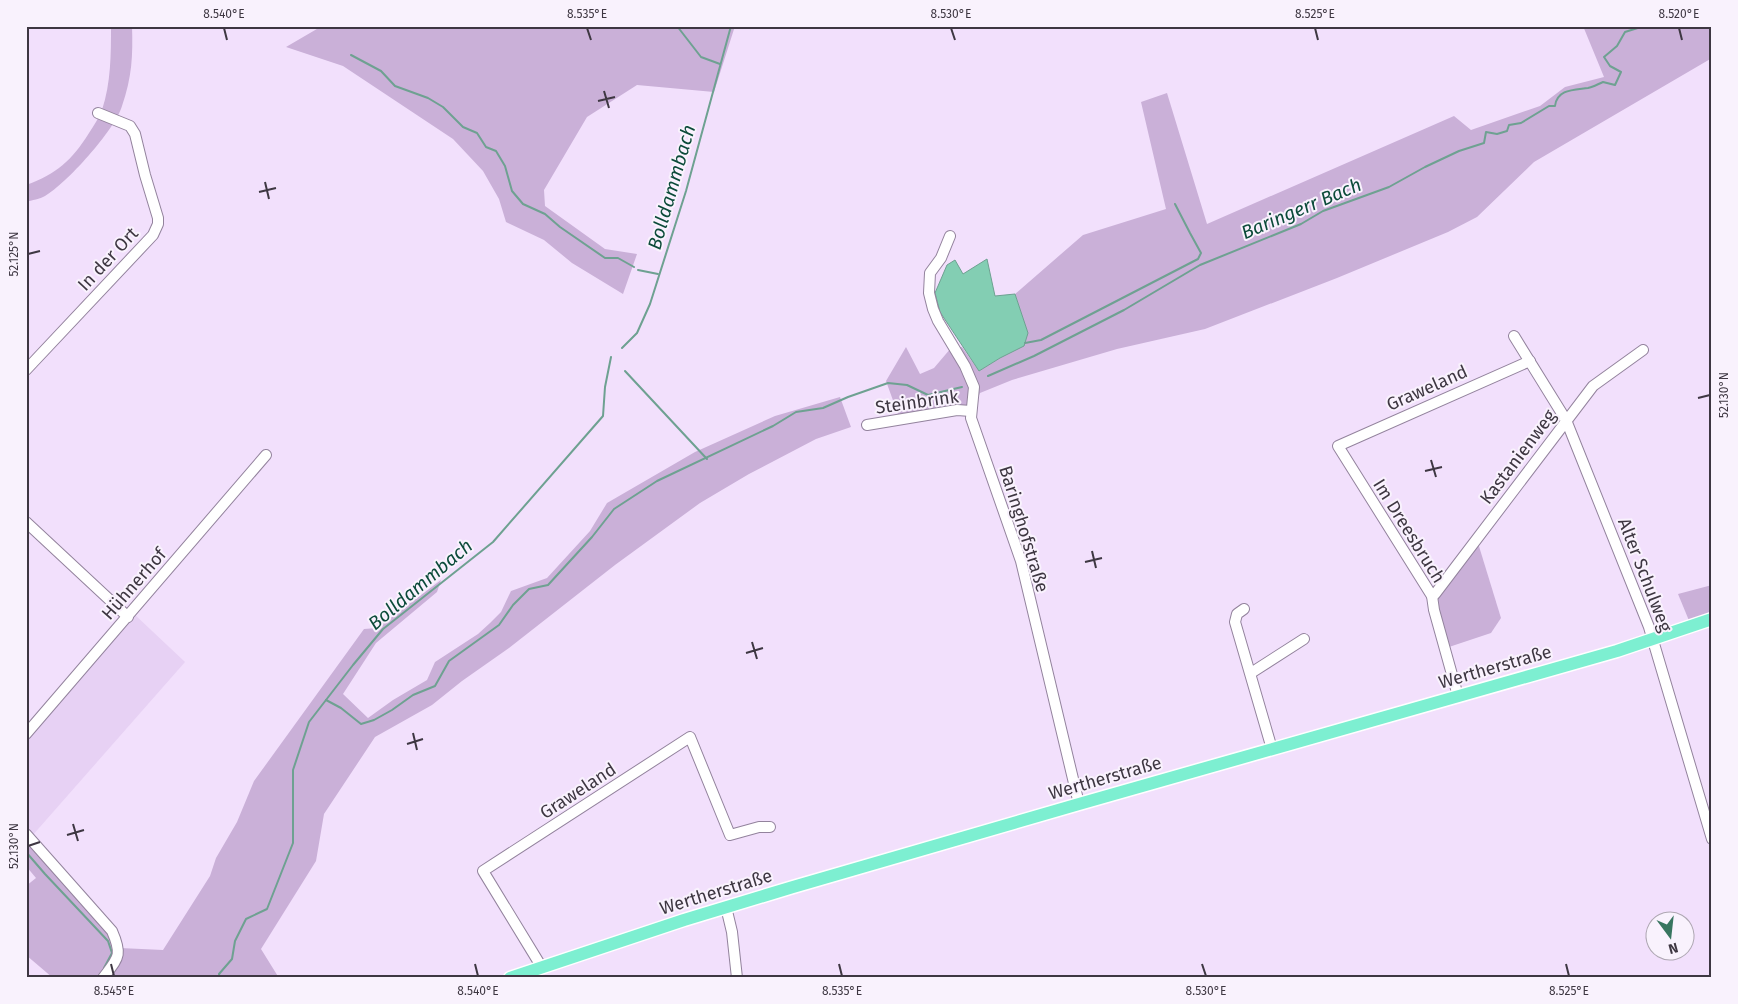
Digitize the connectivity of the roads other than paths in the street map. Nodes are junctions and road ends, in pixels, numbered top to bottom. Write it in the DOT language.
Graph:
graph roads {
  1 [pos="98,113"];
  2 [pos="950,236"];
  3 [pos="1514,336"];
  4 [pos="1643,350"];
  5 [pos="1530,361"];
  6 [pos="26,370"];
  7 [pos="971,411"];
  8 [pos="1566,420"];
  9 [pos="867,425"];
  10 [pos="1338,446"];
  11 [pos="266,455"];
  12 [pos="26,522"];
  13 [pos="1432,596"];
  14 [pos="1244,609"];
  15 [pos="128,616"];
  16 [pos="1712,619"];
  17 [pos="1304,639"];
  18 [pos="1652,640"];
  19 [pos="1251,672"];
  20 [pos="1458,696"];
  21 [pos="26,734"];
  22 [pos="1272,749"];
  23 [pos="1078,804"];
  24 [pos="770,827"];
  25 [pos="26,834"];
  26 [pos="1712,839"];
  27 [pos="726,907"];
  28 [pos="541,966"];
  29 [pos="103,978"];
  30 [pos="510,978"];
  31 [pos="737,978"];
  1 -- 6 [label="street, In der Ort"];
  2 -- 7 [label="street, Baringhofstraße"];
  3 -- 5 [label="street, Alter Schulweg"];
  4 -- 8 [label="street, Kastanienweg"];
  5 -- 8 [label="street, Alter Schulweg"];
  5 -- 10 [label="street, Graweland"];
  7 -- 9 [label="street, Steinbrink"];
  7 -- 23 [label="street, Baringhofstraße"];
  8 -- 13 [label="street, Kastanienweg"];
  8 -- 18 [label="street, Alter Schulweg"];
  10 -- 13 [label="street, Im Dreesbruch"];
  11 -- 15 [label="street, Hühnerhof"];
  12 -- 15 [label="street"];
  13 -- 20 [label="street, Im Dreesbruch"];
  14 -- 19 [label="street"];
  15 -- 21 [label="street, Hühnerhof"];
  16 -- 18 [label="main road, Wertherstraße"];
  17 -- 19 [label="street"];
  18 -- 20 [label="main road, Wertherstraße"];
  18 -- 26 [label="street, Alter Schulweg"];
  19 -- 22 [label="street"];
  20 -- 22 [label="main road, Wertherstraße"];
  22 -- 23 [label="main road, Wertherstraße"];
  23 -- 27 [label="main road, Wertherstraße"];
  24 -- 28 [label="street, Graweland"];
  25 -- 29 [label="street"];
  27 -- 28 [label="main road, Wertherstraße"];
  27 -- 31 [label="street"];
  28 -- 30 [label="main road, Wertherstraße"];
}
